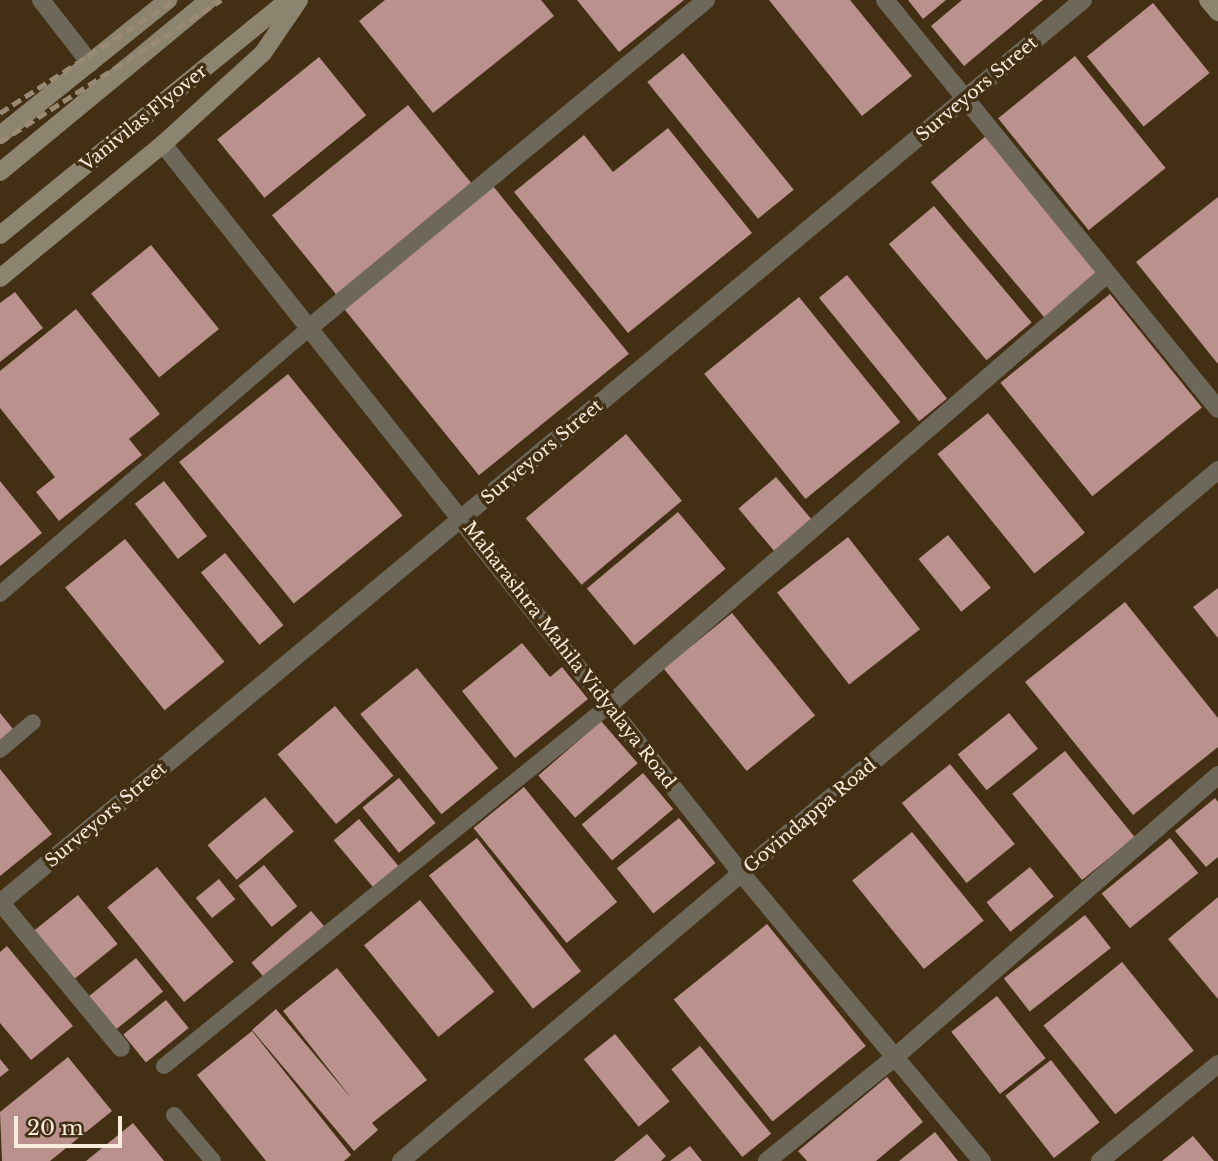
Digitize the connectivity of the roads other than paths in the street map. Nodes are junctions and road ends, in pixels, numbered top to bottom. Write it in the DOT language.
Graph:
graph roads {
  1 [pos="41,0"];
  2 [pos="168,0"];
  3 [pos="209,0"];
  4 [pos="288,0"];
  5 [pos="299,0"];
  6 [pos="706,0"];
  7 [pos="886,0"];
  8 [pos="1083,0"];
  9 [pos="1208,0"];
  10 [pos="1218,12"];
  11 [pos="90,63"];
  12 [pos="966,99"];
  13 [pos="0,135"];
  14 [pos="163,144"];
  15 [pos="0,172"];
  16 [pos="0,235"];
  17 [pos="1106,275"];
  18 [pos="0,278"];
  19 [pos="309,328"];
  20 [pos="1218,409"];
  21 [pos="1218,471"];
  22 [pos="462,519"];
  23 [pos="0,594"];
  24 [pos="608,706"];
  25 [pos="33,722"];
  26 [pos="0,750"];
  27 [pos="1218,775"];
  28 [pos="741,873"];
  29 [pos="0,903"];
  30 [pos="121,1048"];
  31 [pos="895,1057"];
  32 [pos="1218,1064"];
  33 [pos="164,1066"];
  34 [pos="174,1115"];
  35 [pos="213,1161"];
  36 [pos="401,1161"];
  37 [pos="767,1161"];
  38 [pos="982,1161"];
  39 [pos="1100,1161"];
  1 -- 11 [label="street"];
  2 -- 11 [label="main road"];
  3 -- 15 [label="main road"];
  4 -- 16 [label="main road, Vanivilas Flyover"];
  5 -- 14 [label="main road"];
  6 -- 19 [label="street"];
  7 -- 12 [label="street"];
  8 -- 12 [label="street, Surveyors Street"];
  9 -- 10 [label="main road"];
  11 -- 13 [label="main road"];
  12 -- 17 [label="street"];
  12 -- 22 [label="street, Surveyors Street"];
  14 -- 18 [label="main road"];
  14 -- 19 [label="street, Maharashtra Mahila Vidyalaya Road"];
  17 -- 20 [label="street"];
  17 -- 24 [label="street"];
  19 -- 22 [label="street, Maharashtra Mahila Vidyalaya Road"];
  19 -- 23 [label="lane"];
  21 -- 28 [label="street, Govindappa Road"];
  22 -- 24 [label="street, Maharashtra Mahila Vidyalaya Road"];
  22 -- 29 [label="street, Surveyors Street"];
  24 -- 28 [label="street, Maharashtra Mahila Vidyalaya Road"];
  24 -- 33 [label="lane"];
  25 -- 26 [label="lane"];
  27 -- 31 [label="street"];
  28 -- 31 [label="street, Maharashtra Mahila Vidyalaya Road"];
  28 -- 36 [label="street, Govindappa Road"];
  29 -- 30 [label="street"];
  31 -- 37 [label="street"];
  31 -- 38 [label="street, Maharashtra Mahila Vidyalaya Road"];
  32 -- 39 [label="street"];
  34 -- 35 [label="lane"];
}
